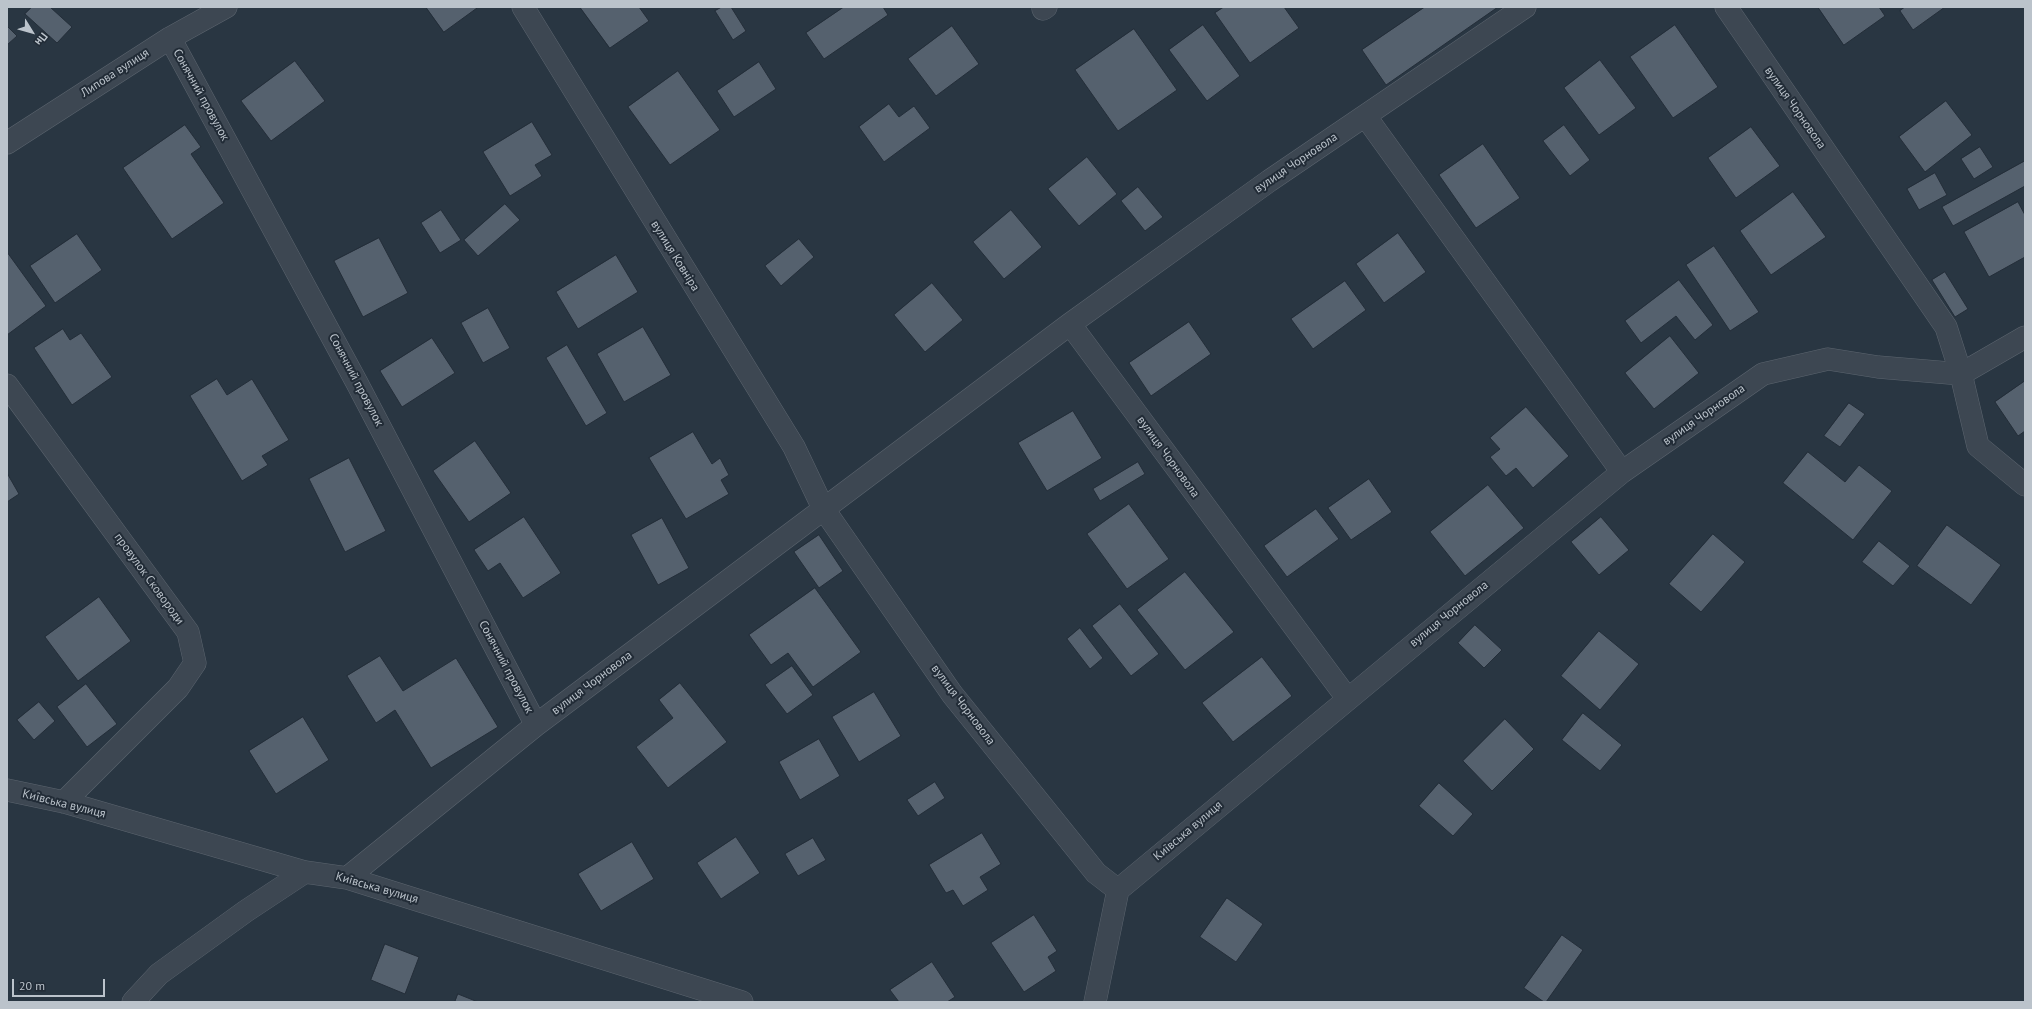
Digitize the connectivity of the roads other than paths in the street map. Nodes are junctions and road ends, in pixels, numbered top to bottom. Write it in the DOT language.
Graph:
graph roads {
  1 [pos="226,7"];
  2 [pos="522,7"];
  3 [pos="1525,7"];
  4 [pos="1726,7"];
  5 [pos="170,38"];
  6 [pos="1366,117"];
  7 [pos="7,143"];
  8 [pos="1070,324"];
  9 [pos="2025,337"];
  10 [pos="1961,374"];
  11 [pos="7,385"];
  12 [pos="1622,472"];
  13 [pos="2025,485"];
  14 [pos="823,508"];
  15 [pos="1347,698"];
  16 [pos="536,725"];
  17 [pos="7,790"];
  18 [pos="64,802"];
  19 [pos="305,872"];
  20 [pos="347,878"];
  21 [pos="1118,890"];
  22 [pos="133,1002"];
  23 [pos="742,1002"];
  24 [pos="1095,1002"];
  1 -- 5 [label="street, Липова вулиця"];
  2 -- 14 [label="street, вулиця Ковніра"];
  3 -- 6 [label="street, вулиця Чорновола"];
  4 -- 10 [label="street, вулиця Чорновола"];
  5 -- 7 [label="street, Липова вулиця"];
  5 -- 16 [label="street, Сонячний провулок"];
  6 -- 8 [label="street, вулиця Чорновола"];
  6 -- 12 [label="street"];
  8 -- 14 [label="street, вулиця Чорновола"];
  8 -- 15 [label="street, вулиця Чорновола"];
  9 -- 10 [label="street"];
  10 -- 12 [label="street, вулиця Чорновола"];
  10 -- 13 [label="street, вулиця Чорновола"];
  11 -- 18 [label="street, провулок Сковороди"];
  12 -- 15 [label="street, вулиця Чорновола"];
  14 -- 16 [label="street, вулиця Чорновола"];
  14 -- 21 [label="street, вулиця Чорновола"];
  15 -- 21 [label="street, Київська вулиця"];
  16 -- 20 [label="street, вулиця Чорновола"];
  17 -- 18 [label="street, Київська вулиця"];
  18 -- 19 [label="street, Київська вулиця"];
  19 -- 20 [label="street, Київська вулиця"];
  19 -- 22 [label="street"];
  20 -- 23 [label="street, Київська вулиця"];
  21 -- 24 [label="street"];
}
